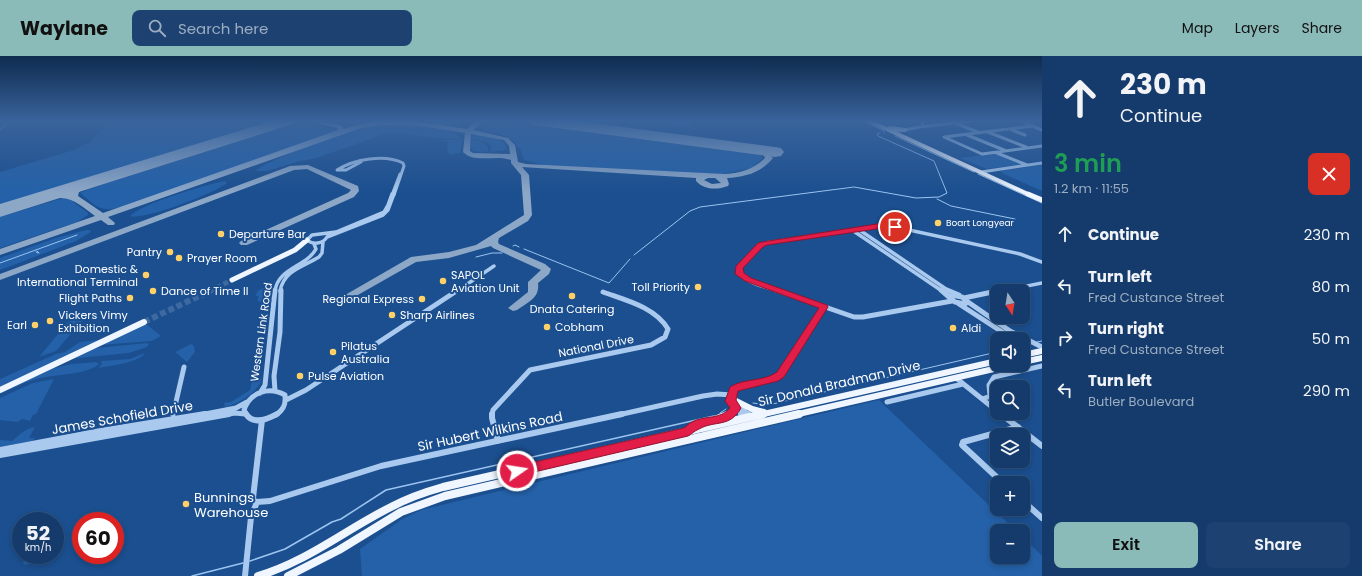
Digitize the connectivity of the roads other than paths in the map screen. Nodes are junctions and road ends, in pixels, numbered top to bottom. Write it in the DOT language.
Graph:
graph roads {
  1 [pos="923,144"];
  2 [pos="924,144"];
  3 [pos="960,144"];
  4 [pos="990,144"];
  5 [pos="1018,144"];
  6 [pos="1042,146"];
  7 [pos="1028,148"];
  8 [pos="1006,151"];
  9 [pos="996,152"];
  10 [pos="361,162"];
  11 [pos="1042,163"];
  12 [pos="1028,165"];
  13 [pos="983,172"];
  14 [pos="1042,199"];
  15 [pos="858,229"];
  16 [pos="852,230"];
  17 [pos="326,236"];
  18 [pos="307,240"];
  19 [pos="323,242"];
  20 [pos="314,244"];
  21 [pos="1042,262"];
  22 [pos="494,266"];
  23 [pos="232,280"];
  24 [pos="1042,284"];
  25 [pos="1030,286"];
  26 [pos="604,292"];
  27 [pos="990,293"];
  28 [pos="959,295"];
  29 [pos="950,299"];
  30 [pos="966,300"];
  31 [pos="959,304"];
  32 [pos="824,307"];
  33 [pos="144,322"];
  34 [pos="1002,332"];
  35 [pos="1042,347"];
  36 [pos="1042,351"];
  37 [pos="1030,354"];
  38 [pos="1042,358"];
  39 [pos="1030,361"];
  40 [pos="990,363"];
  41 [pos="1042,366"];
  42 [pos="184,367"];
  43 [pos="990,370"];
  44 [pos="959,371"];
  45 [pos="943,374"];
  46 [pos="956,378"];
  47 [pos="963,384"];
  48 [pos="0,390"];
  49 [pos="275,391"];
  50 [pos="260,393"];
  51 [pos="732,395"];
  52 [pos="982,399"];
  53 [pos="286,400"];
  54 [pos="247,402"];
  55 [pos="887,402"];
  56 [pos="737,405"];
  57 [pos="990,405"];
  58 [pos="771,412"];
  59 [pos="245,414"];
  60 [pos="175,417"];
  61 [pos="262,420"];
  62 [pos="749,420"];
  63 [pos="1009,420"];
  64 [pos="1018,427"];
  65 [pos="688,431"];
  66 [pos="498,440"];
  67 [pos="1042,446"];
  68 [pos="0,450"];
  69 [pos="0,455"];
  70 [pos="995,476"];
  71 [pos="257,502"];
  72 [pos="1030,507"];
  73 [pos="1042,518"];
  74 [pos="245,576"];
  75 [pos="260,576"];
  76 [pos="288,576"];
  1 -- 13 [label="main road"];
  2 -- 13 [label="main road"];
  3 -- 9 [label="street"];
  4 -- 8 [label="street"];
  5 -- 7 [label="street"];
  6 -- 7 [label="street"];
  7 -- 8 [label="street"];
  8 -- 9 [label="street"];
  9 -- 12 [label="street"];
  10 -- 10 [label="street"];
  10 -- 17 [label="street"];
  11 -- 12 [label="street"];
  12 -- 13 [label="street"];
  13 -- 14 [label="main road"];
  15 -- 16 [label="street"];
  15 -- 21 [label="street"];
  15 -- 28 [label="street"];
  16 -- 29 [label="street"];
  16 -- 32 [label="street"];
  17 -- 18 [label="street"];
  17 -- 19 [label="street, Western Link Road"];
  18 -- 20 [label="street"];
  18 -- 23 [label="main road"];
  19 -- 20 [label="street"];
  19 -- 49 [label="street, Western Link Road"];
  20 -- 50 [label="street, Western Link Road"];
  22 -- 53 [label="street"];
  24 -- 25 [label="street"];
  26 -- 66 [label="street, National Drive"];
  27 -- 30 [label="street"];
  28 -- 29 [label="street"];
  28 -- 30 [label="street"];
  29 -- 31 [label="street"];
  29 -- 32 [label="street"];
  30 -- 31 [label="street"];
  30 -- 35 [label="street"];
  31 -- 34 [label="street"];
  32 -- 51 [label="street"];
  33 -- 48 [label="main road"];
  36 -- 37 [label="main road"];
  38 -- 39 [label="main road"];
  40 -- 44 [label="main road, Sir Donald Bradman Drive"];
  41 -- 52 [label="street"];
  42 -- 60 [label="street"];
  43 -- 46 [label="main road, Sir Donald Bradman Drive"];
  44 -- 45 [label="main road, Sir Donald Bradman Drive"];
  44 -- 46 [label="main road"];
  45 -- 46 [label="main road"];
  45 -- 58 [label="main road, Sir Donald Bradman Drive"];
  46 -- 47 [label="street"];
  46 -- 62 [label="main road, Sir Donald Bradman Drive"];
  47 -- 52 [label="street"];
  47 -- 55 [label="street"];
  49 -- 50 [label="street"];
  49 -- 53 [label="street"];
  50 -- 54 [label="street"];
  51 -- 56 [label="street"];
  51 -- 66 [label="street, Sir Hubert Wilkins Road"];
  52 -- 57 [label="street"];
  53 -- 61 [label="street"];
  54 -- 59 [label="street"];
  54 -- 60 [label="street, James Schofield Drive"];
  56 -- 58 [label="main road"];
  56 -- 62 [label="street"];
  56 -- 65 [label="main road"];
  58 -- 62 [label="main road, Sir Donald Bradman Drive"];
  59 -- 61 [label="street"];
  59 -- 69 [label="street, James Schofield Drive"];
  60 -- 68 [label="street, James Schofield Drive"];
  61 -- 71 [label="street"];
  62 -- 65 [label="main road, Sir Donald Bradman Drive"];
  62 -- 76 [label="main road, Sir Donald Bradman Drive"];
  63 -- 64 [label="street"];
  64 -- 67 [label="street"];
  64 -- 70 [label="street"];
  65 -- 75 [label="main road, Sir Donald Bradman Drive"];
  66 -- 71 [label="street, Sir Hubert Wilkins Road"];
  71 -- 74 [label="street"];
  72 -- 73 [label="street"];
}
